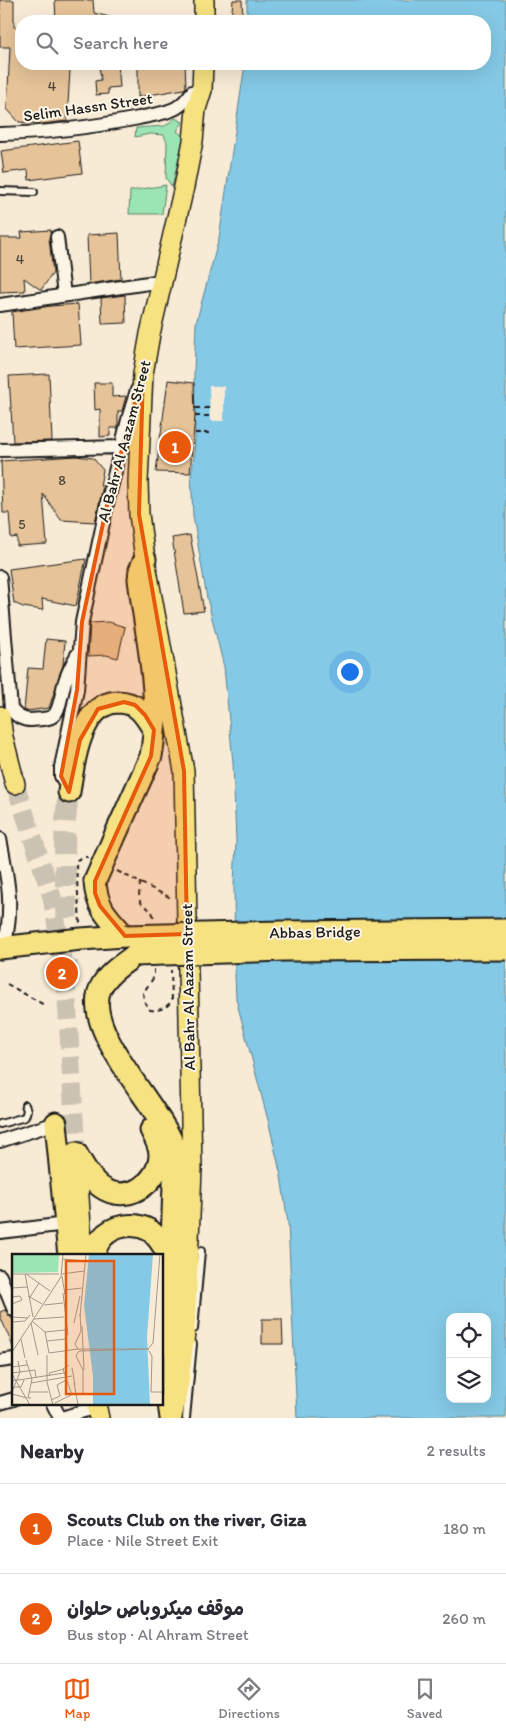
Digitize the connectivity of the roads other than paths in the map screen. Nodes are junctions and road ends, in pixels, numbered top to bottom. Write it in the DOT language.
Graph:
graph roads {
  1 [pos="200,0"];
  2 [pos="203,15"];
  3 [pos="203,70"];
  4 [pos="202,90"];
  5 [pos="0,134"];
  6 [pos="0,191"];
  7 [pos="34,192"];
  8 [pos="57,237"];
  9 [pos="162,281"];
  10 [pos="64,295"];
  11 [pos="0,305"];
  12 [pos="144,374"];
  13 [pos="121,447"];
  14 [pos="0,450"];
  15 [pos="144,559"];
  16 [pos="0,577"];
  17 [pos="80,650"];
  18 [pos="0,716"];
  19 [pos="154,730"];
  20 [pos="15,784"];
  21 [pos="69,792"];
  22 [pos="0,839"];
  23 [pos="506,930"];
  24 [pos="125,936"];
  25 [pos="2,948"];
  26 [pos="506,949"];
  27 [pos="119,1061"];
  28 [pos="25,1105"];
  29 [pos="56,1123"];
  30 [pos="0,1124"];
  31 [pos="0,1141"];
  32 [pos="76,1153"];
  33 [pos="66,1224"];
  34 [pos="0,1232"];
  35 [pos="201,1251"];
  36 [pos="69,1254"];
  37 [pos="83,1254"];
  38 [pos="94,1254"];
  39 [pos="172,1262"];
  40 [pos="0,1276"];
  41 [pos="11,1296"];
  42 [pos="12,1399"];
  43 [pos="0,1403"];
  44 [pos="54,1406"];
  45 [pos="97,1410"];
  46 [pos="61,1418"];
  47 [pos="172,1418"];
  48 [pos="186,1418"];
  1 -- 2 [label="main road"];
  3 -- 4 [label="main road, Al Bahr Al Aazam Street"];
  4 -- 5 [label="street, Selim Hassn Street"];
  4 -- 9 [label="main road, Al Bahr Al Aazam Street"];
  6 -- 7 [label="lane"];
  8 -- 10 [label="street"];
  9 -- 10 [label="street"];
  9 -- 12 [label="main road, Al Bahr Al Aazam Street"];
  10 -- 11 [label="street"];
  12 -- 13 [label="street, Al Bahr Al Aazam Street"];
  12 -- 15 [label="main road, Al Bahr Al Aazam Street"];
  13 -- 14 [label="street"];
  13 -- 17 [label="street, Al Bahr Al Aazam Street"];
  15 -- 19 [label="highway"];
  15 -- 47 [label="main road, Al Bahr Al Aazam Street"];
  16 -- 17 [label="street"];
  17 -- 21 [label="street, Al Bahr Al Aazam Street"];
  18 -- 20 [label="main road"];
  19 -- 21 [label="highway"];
  19 -- 24 [label="highway, bridge"];
  22 -- 25 [label="street"];
  23 -- 24 [label="highway, Abbas Bridge, bridge"];
  24 -- 25 [label="highway, Abbas Bridge"];
  26 -- 27 [label="highway, Abbas Bridge, bridge"];
  27 -- 32 [label="highway"];
  27 -- 39 [label="highway"];
  28 -- 30 [label="lane"];
  29 -- 31 [label="street"];
  29 -- 33 [label="highway"];
  32 -- 37 [label="main road"];
  33 -- 34 [label="street"];
  33 -- 36 [label="highway"];
  35 -- 48 [label="lane"];
  38 -- 39 [label="highway"];
  39 -- 47 [label="highway"];
  40 -- 41 [label="street"];
  42 -- 43 [label="street"];
  44 -- 46 [label="street"];
  45 -- 46 [label="street"];
}
